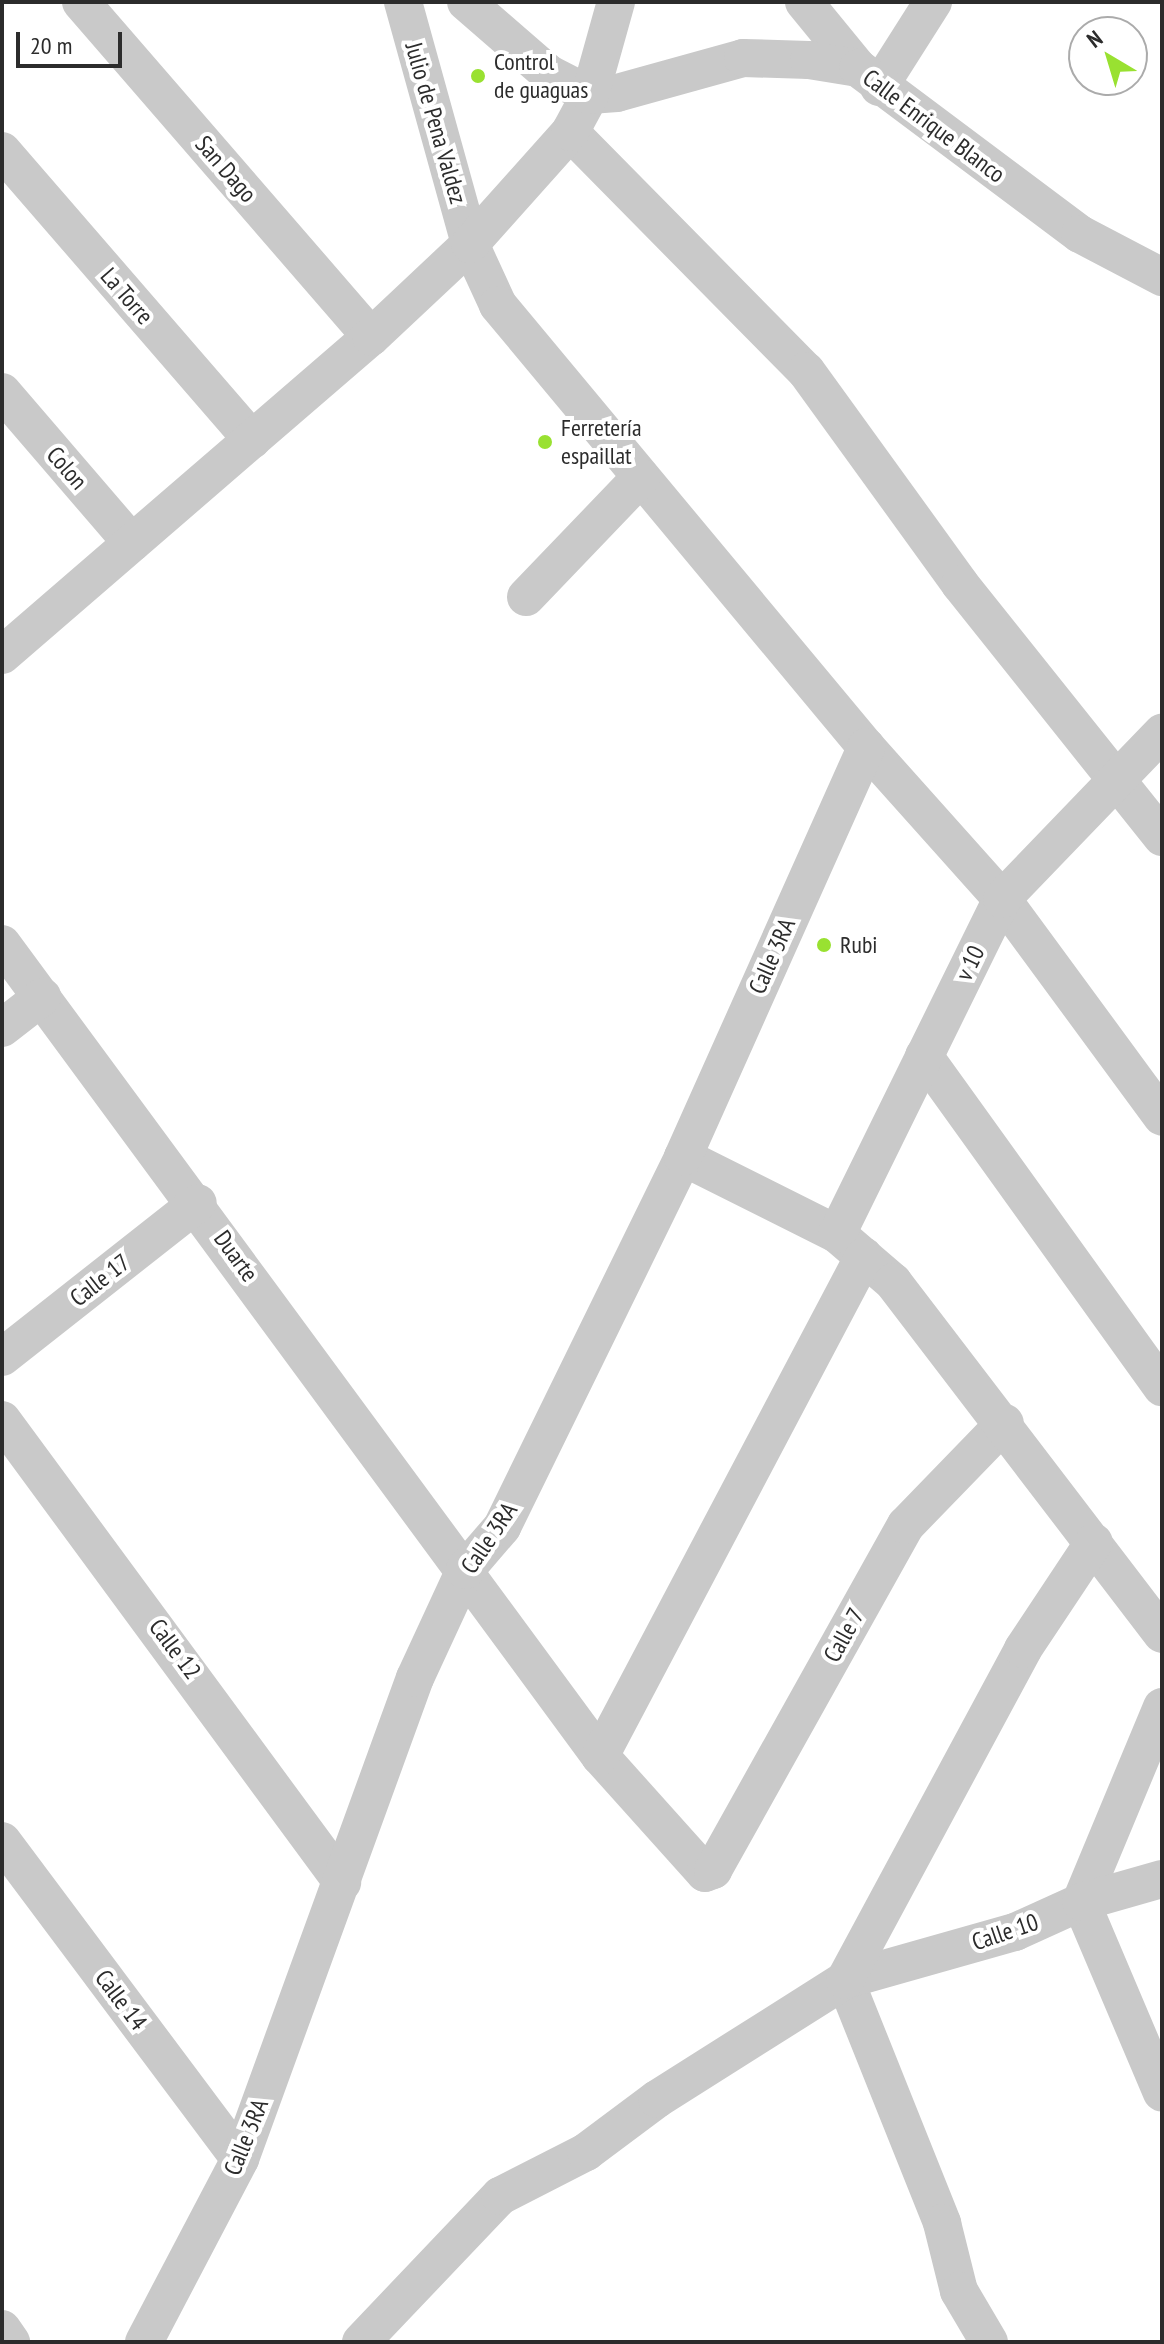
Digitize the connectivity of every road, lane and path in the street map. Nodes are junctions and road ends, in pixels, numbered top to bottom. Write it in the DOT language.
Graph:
graph roads {
  1 [pos="81,2"];
  2 [pos="403,2"];
  3 [pos="466,2"];
  4 [pos="616,2"];
  5 [pos="804,2"];
  6 [pos="933,2"];
  7 [pos="868,78"];
  8 [pos="590,95"];
  9 [pos="570,132"];
  10 [pos="2,151"];
  11 [pos="470,244"];
  12 [pos="1162,277"];
  13 [pos="371,337"];
  14 [pos="2,392"];
  15 [pos="252,440"];
  16 [pos="641,477"];
  17 [pos="132,543"];
  18 [pos="526,597"];
  19 [pos="5,646"];
  20 [pos="1162,733"];
  21 [pos="866,747"];
  22 [pos="1119,778"];
  23 [pos="1162,837"];
  24 [pos="1002,899"];
  25 [pos="2,944"];
  26 [pos="42,997"];
  27 [pos="2,1028"];
  28 [pos="924,1056"];
  29 [pos="1162,1117"];
  30 [pos="683,1157"];
  31 [pos="198,1203"];
  32 [pos="850,1245"];
  33 [pos="2,1357"];
  34 [pos="1162,1387"];
  35 [pos="2,1420"];
  36 [pos="1005,1423"];
  37 [pos="1094,1542"];
  38 [pos="465,1570"];
  39 [pos="1162,1634"];
  40 [pos="1162,1707"];
  41 [pos="600,1756"];
  42 [pos="2,1841"];
  43 [pos="713,1870"];
  44 [pos="1162,1879"];
  45 [pos="342,1882"];
  46 [pos="1081,1902"];
  47 [pos="845,1980"];
  48 [pos="1161,2088"];
  49 [pos="240,2159"];
  50 [pos="2,2329"];
  51 [pos="11,2342"];
  52 [pos="144,2342"];
  53 [pos="361,2342"];
  54 [pos="989,2342"];
  1 -- 13 [label="street, San Dago"];
  2 -- 11 [label="street, Julio de Pena Valdez"];
  3 -- 8 [label="street"];
  4 -- 8 [label="street"];
  5 -- 7 [label="street"];
  6 -- 7 [label="street"];
  7 -- 8 [label="street, Calle Enrique Blanco"];
  7 -- 12 [label="street, Calle Enrique Blanco"];
  8 -- 9 [label="street"];
  9 -- 11 [label="street"];
  9 -- 22 [label="street"];
  10 -- 15 [label="street, La Torre"];
  11 -- 13 [label="street"];
  11 -- 16 [label="street, Julio de Pena Valdez"];
  13 -- 15 [label="street"];
  14 -- 17 [label="street, Colon"];
  15 -- 17 [label="street"];
  16 -- 18 [label="street"];
  16 -- 21 [label="street, Julio de Pena Valdez"];
  17 -- 19 [label="street"];
  20 -- 22 [label="street, v 10"];
  21 -- 24 [label="street, Julio de Pena Valdez"];
  21 -- 30 [label="street, Calle 3RA"];
  22 -- 23 [label="street"];
  22 -- 24 [label="street, v 10"];
  24 -- 28 [label="street, v 10"];
  24 -- 29 [label="street, Julio de Pena Valdez"];
  25 -- 26 [label="street, Duarte"];
  26 -- 27 [label="street"];
  26 -- 31 [label="street, Duarte"];
  28 -- 32 [label="street, v 10"];
  28 -- 34 [label="street"];
  30 -- 32 [label="street"];
  30 -- 38 [label="street, Calle 3RA"];
  31 -- 33 [label="street, Calle 17"];
  31 -- 38 [label="street, Duarte"];
  32 -- 36 [label="street"];
  32 -- 41 [label="street, v 10"];
  35 -- 45 [label="street, Calle 12"];
  36 -- 37 [label="street"];
  36 -- 43 [label="street, Calle 7"];
  37 -- 39 [label="street"];
  37 -- 47 [label="street"];
  38 -- 41 [label="street, Duarte"];
  38 -- 45 [label="street, Calle 3RA"];
  40 -- 46 [label="street"];
  41 -- 43 [label="street, Duarte"];
  42 -- 49 [label="street, Calle 14"];
  44 -- 46 [label="street, Calle 10"];
  45 -- 49 [label="street, Calle 3RA"];
  46 -- 47 [label="street, Calle 10"];
  46 -- 48 [label="street"];
  47 -- 53 [label="street"];
  47 -- 54 [label="street"];
  49 -- 52 [label="street, Calle 3RA"];
  50 -- 51 [label="street"];
}
